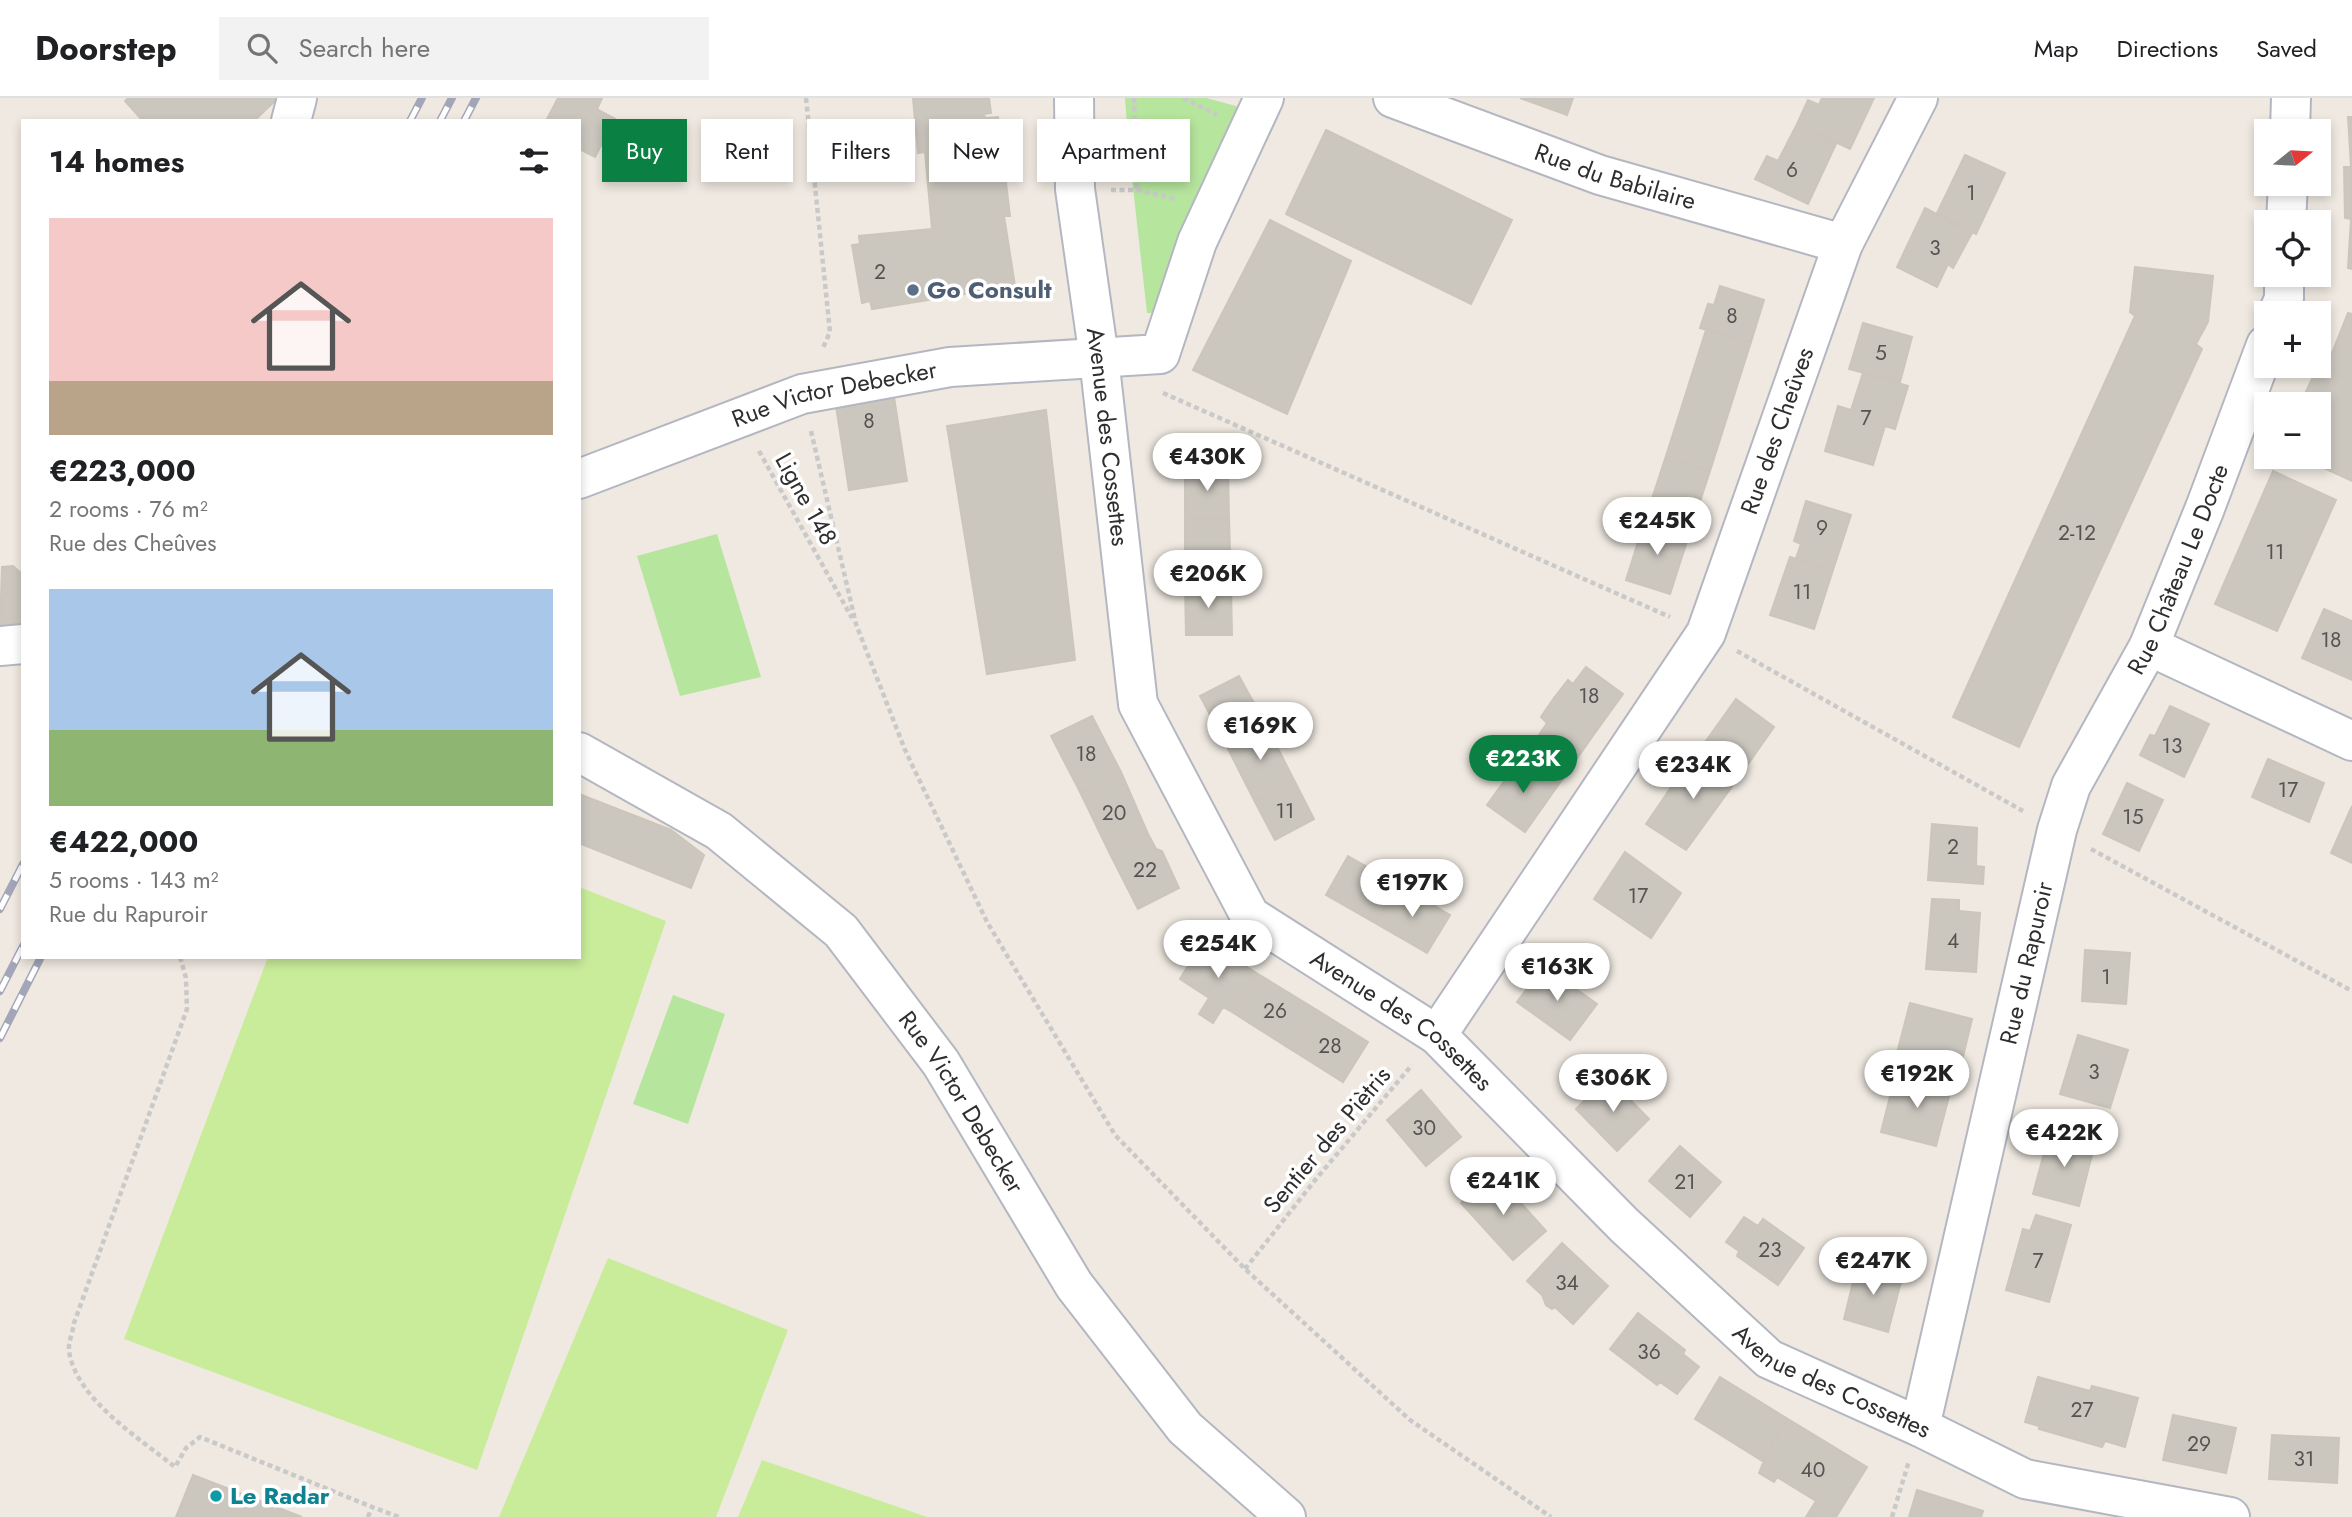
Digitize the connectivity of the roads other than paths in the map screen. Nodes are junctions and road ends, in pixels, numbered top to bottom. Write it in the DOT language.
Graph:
graph roads {
  1 [pos="297,98"];
  2 [pos="1074,98"];
  3 [pos="1264,98"];
  4 [pos="1393,98"];
  5 [pos="1918,98"];
  6 [pos="2291,98"];
  7 [pos="292,119"];
  8 [pos="2290,119"];
  9 [pos="1843,244"];
  10 [pos="1099,358"];
  11 [pos="2254,377"];
  12 [pos="581,478"];
  13 [pos="21,644"];
  14 [pos="0,646"];
  15 [pos="2149,646"];
  16 [pos="2352,741"];
  17 [pos="581,753"];
  18 [pos="2071,786"];
  19 [pos="1437,1035"];
  20 [pos="1920,1427"];
  21 [pos="1286,1517"];
  22 [pos="2230,1517"];
  1 -- 7 [label="street"];
  2 -- 10 [label="street, Avenue des Cossettes"];
  3 -- 10 [label="street, Rue Victor Debecker"];
  4 -- 9 [label="street, Rue du Babilaire"];
  5 -- 9 [label="street, Rue des Cheûves"];
  6 -- 8 [label="street"];
  9 -- 19 [label="street, Rue des Cheûves"];
  10 -- 12 [label="street, Rue Victor Debecker"];
  10 -- 19 [label="street, Avenue des Cossettes"];
  11 -- 15 [label="street, Rue Château Le Docte"];
  13 -- 14 [label="street"];
  15 -- 16 [label="street"];
  15 -- 18 [label="street, Rue Château Le Docte"];
  17 -- 21 [label="street, Rue Victor Debecker"];
  18 -- 20 [label="street, Rue du Rapuroir"];
  19 -- 20 [label="street, Avenue des Cossettes"];
  20 -- 22 [label="street, Avenue des Cossettes"];
}
